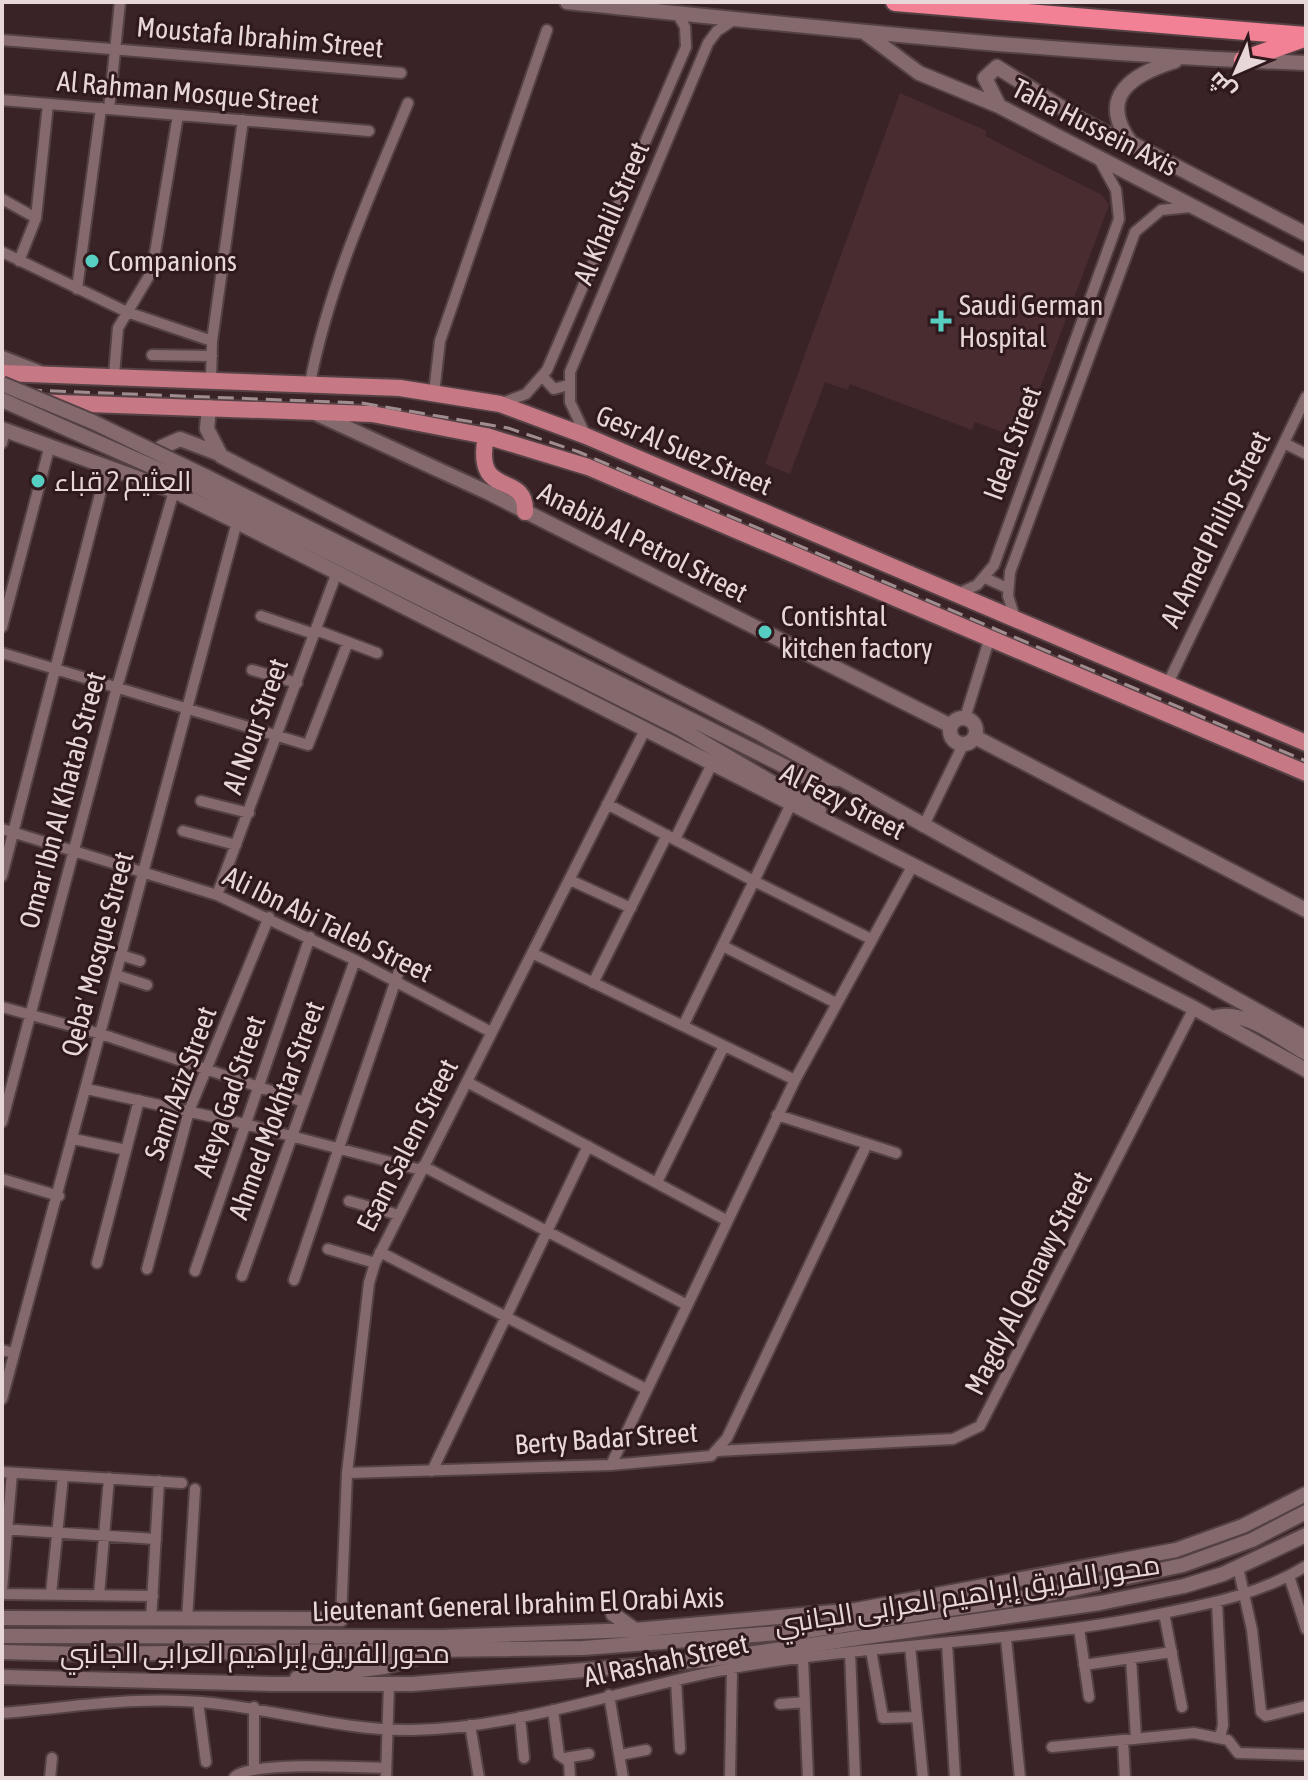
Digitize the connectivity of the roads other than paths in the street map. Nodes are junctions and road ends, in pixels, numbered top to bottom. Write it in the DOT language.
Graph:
graph roads {
  1 [pos="120,2"];
  2 [pos="567,2"];
  3 [pos="895,2"];
  4 [pos="677,13"];
  5 [pos="735,19"];
  6 [pos="547,30"];
  7 [pos="864,32"];
  8 [pos="1306,37"];
  9 [pos="2,40"];
  10 [pos="686,47"];
  11 [pos="115,49"];
  12 [pos="702,57"];
  13 [pos="1184,58"];
  14 [pos="1243,60"];
  15 [pos="1306,63"];
  16 [pos="401,73"];
  17 [pos="2,100"];
  18 [pos="408,103"];
  19 [pos="48,104"];
  20 [pos="999,106"];
  21 [pos="105,109"];
  22 [pos="178,115"];
  23 [pos="243,120"];
  24 [pos="369,131"];
  25 [pos="1141,150"];
  26 [pos="1097,157"];
  27 [pos="2,199"];
  28 [pos="1194,207"];
  29 [pos="36,218"];
  30 [pos="1306,234"];
  31 [pos="2,252"];
  32 [pos="19,261"];
  33 [pos="1306,265"];
  34 [pos="77,289"];
  35 [pos="127,312"];
  36 [pos="212,341"];
  37 [pos="152,355"];
  38 [pos="212,356"];
  39 [pos="2,358"];
  40 [pos="38,372"];
  41 [pos="2,373"];
  42 [pos="114,375"];
  43 [pos="543,377"];
  44 [pos="211,379"];
  45 [pos="310,383"];
  46 [pos="2,384"];
  47 [pos="568,385"];
  48 [pos="434,393"];
  49 [pos="1306,397"];
  50 [pos="2,401"];
  51 [pos="500,404"];
  52 [pos="209,407"];
  53 [pos="310,410"];
  54 [pos="3,434"];
  55 [pos="486,436"];
  56 [pos="586,436"];
  57 [pos="1284,443"];
  58 [pos="50,445"];
  59 [pos="1306,454"];
  60 [pos="221,456"];
  61 [pos="107,467"];
  62 [pos="200,481"];
  63 [pos="174,491"];
  64 [pos="525,512"];
  65 [pos="237,522"];
  66 [pos="337,572"];
  67 [pos="985,578"];
  68 [pos="1007,588"];
  69 [pos="957,594"];
  70 [pos="261,616"];
  71 [pos="1015,618"];
  72 [pos="2,627"];
  73 [pos="315,632"];
  74 [pos="990,637"];
  75 [pos="348,642"];
  76 [pos="2,653"];
  77 [pos="377,653"];
  78 [pos="55,669"];
  79 [pos="252,670"];
  80 [pos="297,683"];
  81 [pos="1168,683"];
  82 [pos="117,687"];
  83 [pos="185,708"];
  84 [pos="965,718"];
  85 [pos="951,726"];
  86 [pos="645,730"];
  87 [pos="279,736"];
  88 [pos="969,741"];
  89 [pos="1306,743"];
  90 [pos="712,764"];
  91 [pos="1306,773"];
  92 [pos="838,780"];
  93 [pos="201,801"];
  94 [pos="607,804"];
  95 [pos="791,804"];
  96 [pos="249,813"];
  97 [pos="829,821"];
  98 [pos="923,827"];
  99 [pos="7,831"];
  100 [pos="183,831"];
  101 [pos="671,837"];
  102 [pos="236,845"];
  103 [pos="73,851"];
  104 [pos="913,865"];
  105 [pos="143,872"];
  106 [pos="2,876"];
  107 [pos="570,880"];
  108 [pos="754,881"];
  109 [pos="217,895"];
  110 [pos="631,908"];
  111 [pos="1306,910"];
  112 [pos="269,917"];
  113 [pos="310,937"];
  114 [pos="871,939"];
  115 [pos="723,946"];
  116 [pos="534,954"];
  117 [pos="121,955"];
  118 [pos="355,960"];
  119 [pos="140,961"];
  120 [pos="401,965"];
  121 [pos="116,975"];
  122 [pos="395,980"];
  123 [pos="593,983"];
  124 [pos="147,985"];
  125 [pos="836,1003"];
  126 [pos="2,1007"];
  127 [pos="1194,1008"];
  128 [pos="30,1015"];
  129 [pos="1212,1018"];
  130 [pos="683,1026"];
  131 [pos="491,1032"];
  132 [pos="101,1034"];
  133 [pos="1303,1034"];
  134 [pos="724,1046"];
  135 [pos="1306,1053"];
  136 [pos="207,1069"];
  137 [pos="1306,1070"];
  138 [pos="795,1080"];
  139 [pos="467,1082"];
  140 [pos="257,1086"];
  141 [pos="87,1089"];
  142 [pos="139,1100"];
  143 [pos="304,1102"];
  144 [pos="189,1111"];
  145 [pos="777,1115"];
  146 [pos="2,1122"];
  147 [pos="245,1124"];
  148 [pos="292,1136"];
  149 [pos="74,1139"];
  150 [pos="867,1144"];
  151 [pos="588,1146"];
  152 [pos="340,1148"];
  153 [pos="126,1150"];
  154 [pos="896,1153"];
  155 [pos="422,1168"];
  156 [pos="2,1179"];
  157 [pos="657,1182"];
  158 [pos="59,1196"];
  159 [pos="349,1201"];
  160 [pos="399,1215"];
  161 [pos="726,1220"];
  162 [pos="547,1231"];
  163 [pos="328,1249"];
  164 [pos="380,1252"];
  165 [pos="97,1263"];
  166 [pos="375,1263"];
  167 [pos="147,1269"];
  168 [pos="195,1271"];
  169 [pos="242,1276"];
  170 [pos="294,1280"];
  171 [pos="687,1305"];
  172 [pos="506,1318"];
  173 [pos="2,1350"];
  174 [pos="14,1353"];
  175 [pos="646,1389"];
  176 [pos="2,1399"];
  177 [pos="717,1451"];
  178 [pos="611,1465"];
  179 [pos="432,1471"];
  180 [pos="7,1473"];
  181 [pos="347,1473"];
  182 [pos="63,1476"];
  183 [pos="109,1478"];
  184 [pos="159,1481"];
  185 [pos="182,1483"];
  186 [pos="195,1489"];
  187 [pos="1306,1494"];
  188 [pos="1306,1512"];
  189 [pos="5,1530"];
  190 [pos="58,1533"];
  191 [pos="1306,1535"];
  192 [pos="105,1536"];
  193 [pos="156,1539"];
  194 [pos="1306,1566"];
  195 [pos="1238,1567"];
  196 [pos="1289,1576"];
  197 [pos="2,1592"];
  198 [pos="51,1594"];
  199 [pos="99,1595"];
  200 [pos="1244,1595"];
  201 [pos="153,1596"];
  202 [pos="1217,1603"];
  203 [pos="1164,1613"];
  204 [pos="613,1614"];
  205 [pos="2,1618"];
  206 [pos="341,1619"];
  207 [pos="151,1620"];
  208 [pos="187,1620"];
  209 [pos="1079,1628"];
  210 [pos="1306,1629"];
  211 [pos="635,1630"];
  212 [pos="2,1636"];
  213 [pos="1006,1638"];
  214 [pos="947,1643"];
  215 [pos="910,1646"];
  216 [pos="871,1650"];
  217 [pos="438,1651"];
  218 [pos="2,1652"];
  219 [pos="850,1652"];
  220 [pos="1172,1652"];
  221 [pos="1131,1658"];
  222 [pos="803,1659"];
  223 [pos="1084,1665"];
  224 [pos="732,1668"];
  225 [pos="2,1677"];
  226 [pos="676,1681"];
  227 [pos="273,1684"];
  228 [pos="389,1684"];
  229 [pos="609,1695"];
  230 [pos="1089,1697"];
  231 [pos="198,1702"];
  232 [pos="805,1702"];
  233 [pos="780,1704"];
  234 [pos="1306,1706"];
  235 [pos="254,1707"];
  236 [pos="1182,1707"];
  237 [pos="553,1710"];
  238 [pos="2,1713"];
  239 [pos="520,1717"];
  240 [pos="917,1717"];
  241 [pos="470,1725"];
  242 [pos="388,1730"];
  243 [pos="1220,1737"];
  244 [pos="1136,1738"];
  245 [pos="1123,1740"];
  246 [pos="1052,1747"];
  247 [pos="680,1749"];
  248 [pos="646,1750"];
  249 [pos="589,1754"];
  250 [pos="620,1755"];
  251 [pos="1306,1755"];
  252 [pos="52,1758"];
  253 [pos="524,1758"];
  254 [pos="565,1758"];
  255 [pos="206,1762"];
  256 [pos="254,1770"];
  257 [pos="386,1773"];
  258 [pos="50,1778"];
  259 [pos="234,1778"];
  260 [pos="479,1778"];
  261 [pos="570,1778"];
  262 [pos="623,1778"];
  263 [pos="730,1778"];
  264 [pos="808,1778"];
  265 [pos="855,1778"];
  266 [pos="923,1778"];
  267 [pos="955,1778"];
  268 [pos="1020,1778"];
  269 [pos="1125,1778"];
  1 -- 11 [label="street"];
  2 -- 4 [label="main road"];
  3 -- 8 [label="highway"];
  4 -- 5 [label="main road"];
  4 -- 10 [label="street"];
  5 -- 7 [label="main road"];
  5 -- 12 [label="street, Al Khalil Street"];
  6 -- 48 [label="street"];
  7 -- 13 [label="main road"];
  7 -- 20 [label="main road, Taha Hussein Axis"];
  8 -- 14 [label="highway"];
  9 -- 11 [label="street, Moustafa Ibrahim Street"];
  10 -- 12 [label="street"];
  10 -- 43 [label="street, Al Khalil Street"];
  11 -- 16 [label="street, Moustafa Ibrahim Street"];
  11 -- 21 [label="street"];
  12 -- 47 [label="street, Al Khalil Street"];
  13 -- 14 [label="main road"];
  13 -- 25 [label="main road, Taha Hussein Axis"];
  14 -- 15 [label="main road"];
  17 -- 19 [label="street, Al Rahman Mosque Street"];
  18 -- 45 [label="street"];
  19 -- 21 [label="street, Al Rahman Mosque Street"];
  19 -- 29 [label="street"];
  20 -- 25 [label="main road"];
  20 -- 26 [label="main road, Taha Hussein Axis"];
  21 -- 22 [label="street, Al Rahman Mosque Street"];
  21 -- 34 [label="street"];
  22 -- 23 [label="street, Al Rahman Mosque Street"];
  22 -- 35 [label="street"];
  23 -- 24 [label="street, Al Rahman Mosque Street"];
  23 -- 36 [label="street"];
  25 -- 30 [label="main road, Taha Hussein Axis"];
  26 -- 28 [label="main road, Taha Hussein Axis"];
  26 -- 67 [label="street, Ideal Street"];
  27 -- 29 [label="street"];
  28 -- 33 [label="main road, Taha Hussein Axis"];
  28 -- 68 [label="street, Ideal Street"];
  29 -- 32 [label="street"];
  31 -- 32 [label="street"];
  32 -- 34 [label="street"];
  34 -- 35 [label="street"];
  35 -- 36 [label="street"];
  35 -- 42 [label="street"];
  36 -- 38 [label="street"];
  37 -- 38 [label="street"];
  38 -- 44 [label="street"];
  39 -- 40 [label="main road"];
  40 -- 41 [label="main road, Gesr Al Suez Street"];
  40 -- 42 [label="main road, Gesr Al Suez Street"];
  42 -- 44 [label="main road, Gesr Al Suez Street"];
  43 -- 47 [label="street"];
  43 -- 51 [label="street"];
  44 -- 45 [label="main road, Gesr Al Suez Street"];
  45 -- 48 [label="main road, Gesr Al Suez Street"];
  46 -- 62 [label="main road, bridge"];
  47 -- 56 [label="street"];
  48 -- 51 [label="main road, Gesr Al Suez Street"];
  49 -- 57 [label="street, Al Amed Philip Street"];
  50 -- 52 [label="main road, Gesr Al Suez Street"];
  50 -- 62 [label="main road, bridge"];
  51 -- 56 [label="main road, Gesr Al Suez Street"];
  52 -- 53 [label="main road, Gesr Al Suez Street"];
  52 -- 60 [label="main road"];
  53 -- 55 [label="main road, Gesr Al Suez Street"];
  53 -- 64 [label="main road, Anabib Al Petrol Street"];
  54 -- 58 [label="main road, Al Fezy Street"];
  55 -- 64 [label="main road"];
  55 -- 74 [label="main road, Gesr Al Suez Street"];
  56 -- 69 [label="main road, Gesr Al Suez Street"];
  57 -- 59 [label="street"];
  57 -- 81 [label="street, Al Amed Philip Street"];
  58 -- 61 [label="main road, Al Fezy Street"];
  58 -- 72 [label="street"];
  60 -- 63 [label="main road"];
  60 -- 92 [label="main road"];
  61 -- 63 [label="main road, Al Fezy Street"];
  61 -- 78 [label="street"];
  62 -- 92 [label="main road"];
  62 -- 97 [label="main road"];
  63 -- 65 [label="main road, Al Fezy Street"];
  63 -- 82 [label="street, Omar Ibn Al Khatab Street"];
  64 -- 85 [label="main road, Anabib Al Petrol Street"];
  65 -- 66 [label="main road, Al Fezy Street"];
  65 -- 83 [label="street, Qeba' Mosque Street"];
  66 -- 73 [label="street, Al Nour Street"];
  66 -- 86 [label="main road, Al Fezy Street"];
  67 -- 68 [label="street"];
  67 -- 69 [label="street"];
  68 -- 71 [label="street"];
  69 -- 71 [label="main road, Gesr Al Suez Street"];
  70 -- 73 [label="street"];
  71 -- 81 [label="main road, Gesr Al Suez Street"];
  73 -- 75 [label="street"];
  73 -- 80 [label="street, Al Nour Street"];
  74 -- 84 [label="street"];
  74 -- 91 [label="main road, Gesr Al Suez Street"];
  75 -- 77 [label="street"];
  75 -- 87 [label="street"];
  76 -- 78 [label="street"];
  78 -- 82 [label="street"];
  78 -- 99 [label="street"];
  79 -- 80 [label="street"];
  80 -- 87 [label="street, Al Nour Street"];
  81 -- 89 [label="main road, Gesr Al Suez Street"];
  82 -- 83 [label="street"];
  82 -- 103 [label="street, Omar Ibn Al Khatab Street"];
  83 -- 87 [label="street"];
  83 -- 105 [label="street, Qeba' Mosque Street"];
  84 -- 85 [label="main road"];
  84 -- 88 [label="main road"];
  85 -- 88 [label="main road"];
  86 -- 90 [label="main road, Al Fezy Street"];
  86 -- 94 [label="street, Esam Salem Street"];
  87 -- 96 [label="street, Al Nour Street"];
  88 -- 98 [label="street"];
  88 -- 111 [label="main road"];
  90 -- 95 [label="main road, Al Fezy Street"];
  90 -- 101 [label="street"];
  92 -- 98 [label="main road"];
  93 -- 96 [label="street"];
  94 -- 101 [label="street"];
  94 -- 107 [label="street, Esam Salem Street"];
  95 -- 97 [label="main road, Al Fezy Street"];
  95 -- 108 [label="street"];
  96 -- 102 [label="street, Al Nour Street"];
  97 -- 104 [label="main road, Al Fezy Street"];
  98 -- 133 [label="main road"];
  99 -- 103 [label="street, Ali Ibn Abi Taleb Street"];
  99 -- 106 [label="street"];
  100 -- 102 [label="street"];
  101 -- 108 [label="street"];
  101 -- 110 [label="street"];
  102 -- 109 [label="street, Al Nour Street"];
  103 -- 105 [label="street, Ali Ibn Abi Taleb Street"];
  103 -- 128 [label="street, Omar Ibn Al Khatab Street"];
  104 -- 114 [label="street, Al Fezy Street"];
  104 -- 127 [label="main road"];
  105 -- 109 [label="street, Ali Ibn Abi Taleb Street"];
  105 -- 117 [label="street, Qeba' Mosque Street"];
  107 -- 110 [label="street"];
  107 -- 116 [label="street, Esam Salem Street"];
  108 -- 114 [label="street"];
  108 -- 115 [label="street"];
  109 -- 112 [label="street, Ali Ibn Abi Taleb Street"];
  110 -- 123 [label="street"];
  112 -- 113 [label="street, Ali Ibn Abi Taleb Street"];
  112 -- 136 [label="street, Sami Aziz Street"];
  113 -- 118 [label="street, Ali Ibn Abi Taleb Street"];
  113 -- 140 [label="street, Ateya Gad Street"];
  114 -- 125 [label="street, Al Fezy Street"];
  115 -- 125 [label="street"];
  115 -- 130 [label="street"];
  116 -- 123 [label="street"];
  116 -- 131 [label="street, Esam Salem Street"];
  117 -- 119 [label="street"];
  117 -- 121 [label="street, Qeba' Mosque Street"];
  118 -- 122 [label="street, Ali Ibn Abi Taleb Street"];
  118 -- 143 [label="street, Ahmed Mokhtar Street"];
  120 -- 122 [label="street"];
  121 -- 124 [label="street"];
  121 -- 132 [label="street, Qeba' Mosque Street"];
  122 -- 131 [label="street, Ali Ibn Abi Taleb Street"];
  122 -- 152 [label="street"];
  123 -- 130 [label="street"];
  125 -- 138 [label="street, Al Fezy Street"];
  126 -- 128 [label="street"];
  127 -- 129 [label="main road"];
  127 -- 177 [label="street, Magdy Al Qenawy Street"];
  128 -- 132 [label="street"];
  128 -- 146 [label="street, Omar Ibn Al Khatab Street"];
  129 -- 135 [label="main road"];
  129 -- 137 [label="main road"];
  130 -- 134 [label="street"];
  131 -- 139 [label="street, Esam Salem Street"];
  132 -- 136 [label="street"];
  132 -- 141 [label="street, Qeba' Mosque Street"];
  134 -- 138 [label="street"];
  134 -- 157 [label="street"];
  136 -- 140 [label="street"];
  136 -- 144 [label="street, Sami Aziz Street"];
  138 -- 145 [label="street, Al Fezy Street"];
  139 -- 151 [label="street"];
  139 -- 155 [label="street, Esam Salem Street"];
  140 -- 143 [label="street"];
  140 -- 147 [label="street, Ateya Gad Street"];
  141 -- 142 [label="street"];
  141 -- 149 [label="street, Qeba' Mosque Street"];
  142 -- 144 [label="street"];
  142 -- 153 [label="street"];
  143 -- 148 [label="street, Ahmed Mokhtar Street"];
  144 -- 147 [label="street"];
  144 -- 167 [label="street, Sami Aziz Street"];
  145 -- 150 [label="street"];
  145 -- 161 [label="street, Al Fezy Street"];
  147 -- 148 [label="street"];
  147 -- 168 [label="street, Ateya Gad Street"];
  148 -- 152 [label="street"];
  148 -- 169 [label="street, Ahmed Mokhtar Street"];
  149 -- 153 [label="street"];
  149 -- 158 [label="street, Qeba' Mosque Street"];
  150 -- 154 [label="street"];
  150 -- 177 [label="street, Berty Badar Street"];
  151 -- 157 [label="street"];
  151 -- 162 [label="street"];
  152 -- 155 [label="street"];
  152 -- 170 [label="street"];
  153 -- 165 [label="street"];
  155 -- 160 [label="street, Esam Salem Street"];
  155 -- 162 [label="street"];
  156 -- 158 [label="street"];
  157 -- 161 [label="street"];
  158 -- 174 [label="street, Qeba' Mosque Street"];
  159 -- 160 [label="street"];
  160 -- 164 [label="street, Esam Salem Street"];
  161 -- 171 [label="street, Al Fezy Street"];
  162 -- 171 [label="street"];
  162 -- 172 [label="street"];
  163 -- 166 [label="street"];
  164 -- 166 [label="street, Esam Salem Street"];
  164 -- 172 [label="street"];
  166 -- 181 [label="street, Esam Salem Street"];
  171 -- 175 [label="street, Al Fezy Street"];
  172 -- 175 [label="street"];
  172 -- 179 [label="street"];
  173 -- 174 [label="street"];
  174 -- 176 [label="street, Qeba' Mosque Street"];
  175 -- 178 [label="street, Al Fezy Street"];
  177 -- 178 [label="street, Berty Badar Street"];
  178 -- 179 [label="street, Berty Badar Street"];
  179 -- 181 [label="street, Berty Badar Street"];
  180 -- 182 [label="street"];
  180 -- 189 [label="street"];
  181 -- 206 [label="street, Esam Salem Street"];
  182 -- 183 [label="street"];
  182 -- 190 [label="street"];
  183 -- 184 [label="street"];
  183 -- 192 [label="street"];
  184 -- 185 [label="street"];
  184 -- 193 [label="street"];
  186 -- 208 [label="street"];
  187 -- 211 [label="main road, Lieutenant General Ibrahim El Orabi Axis"];
  188 -- 217 [label="main road, Lieutenant General Ibrahim El Orabi Axis"];
  189 -- 190 [label="street"];
  189 -- 197 [label="street"];
  190 -- 192 [label="street"];
  190 -- 198 [label="street"];
  191 -- 195 [label="main road, محور الفريق إبراهيم العرابى الجانبي"];
  192 -- 193 [label="street"];
  192 -- 199 [label="street"];
  193 -- 201 [label="street"];
  194 -- 196 [label="street, Al Rashah Street"];
  195 -- 200 [label="street"];
  195 -- 228 [label="main road, محور الفريق إبراهيم العرابى الجانبي"];
  196 -- 200 [label="street, Al Rashah Street"];
  196 -- 210 [label="street"];
  197 -- 198 [label="street"];
  198 -- 199 [label="street"];
  199 -- 201 [label="street"];
  200 -- 202 [label="street, Al Rashah Street"];
  200 -- 234 [label="street"];
  201 -- 207 [label="street"];
  202 -- 203 [label="street, Al Rashah Street"];
  202 -- 243 [label="street"];
  203 -- 209 [label="street, Al Rashah Street"];
  203 -- 220 [label="street"];
  204 -- 211 [label="main road"];
  205 -- 207 [label="main road, محور الفريق إبراهيم العرابى الجانبي"];
  206 -- 208 [label="main road, محور الفريق إبراهيم العرابى الجانبي"];
  207 -- 208 [label="main road, محور الفريق إبراهيم العرابى الجانبي"];
  209 -- 213 [label="street, Al Rashah Street"];
  209 -- 223 [label="street"];
  211 -- 212 [label="main road, Lieutenant General Ibrahim El Orabi Axis"];
  213 -- 214 [label="street, Al Rashah Street"];
  213 -- 268 [label="street"];
  214 -- 215 [label="street, Al Rashah Street"];
  214 -- 267 [label="street"];
  215 -- 216 [label="street, Al Rashah Street"];
  215 -- 240 [label="street"];
  216 -- 219 [label="street, Al Rashah Street"];
  216 -- 240 [label="street"];
  217 -- 218 [label="main road, Lieutenant General Ibrahim El Orabi Axis"];
  217 -- 227 [label="main road"];
  219 -- 222 [label="street, Al Rashah Street"];
  219 -- 265 [label="street"];
  220 -- 221 [label="street"];
  220 -- 236 [label="street"];
  221 -- 223 [label="street"];
  221 -- 244 [label="street"];
  222 -- 224 [label="street, Al Rashah Street"];
  222 -- 232 [label="street"];
  223 -- 230 [label="street"];
  224 -- 226 [label="street, Al Rashah Street"];
  224 -- 263 [label="street"];
  225 -- 227 [label="main road, محور الفريق إبراهيم العرابى الجانبي"];
  226 -- 229 [label="street, Al Rashah Street"];
  226 -- 247 [label="street"];
  227 -- 228 [label="main road, محور الفريق إبراهيم العرابى الجانبي"];
  228 -- 242 [label="street"];
  229 -- 237 [label="street, Al Rashah Street"];
  229 -- 250 [label="street"];
  231 -- 235 [label="street, Al Rashah Street"];
  231 -- 238 [label="street, Al Rashah Street"];
  231 -- 255 [label="street"];
  232 -- 233 [label="street"];
  232 -- 264 [label="street"];
  235 -- 242 [label="street, Al Rashah Street"];
  235 -- 256 [label="street"];
  237 -- 239 [label="street, Al Rashah Street"];
  237 -- 254 [label="street"];
  239 -- 241 [label="street, Al Rashah Street"];
  239 -- 253 [label="street"];
  240 -- 266 [label="street"];
  241 -- 242 [label="street, Al Rashah Street"];
  241 -- 260 [label="street"];
  242 -- 257 [label="street"];
  243 -- 244 [label="street"];
  243 -- 251 [label="street"];
  244 -- 245 [label="street"];
  245 -- 246 [label="street"];
  245 -- 269 [label="street"];
  248 -- 250 [label="street"];
  249 -- 254 [label="street"];
  250 -- 262 [label="street"];
  252 -- 258 [label="street"];
  254 -- 261 [label="street"];
  256 -- 257 [label="street"];
  256 -- 259 [label="street"];
}
